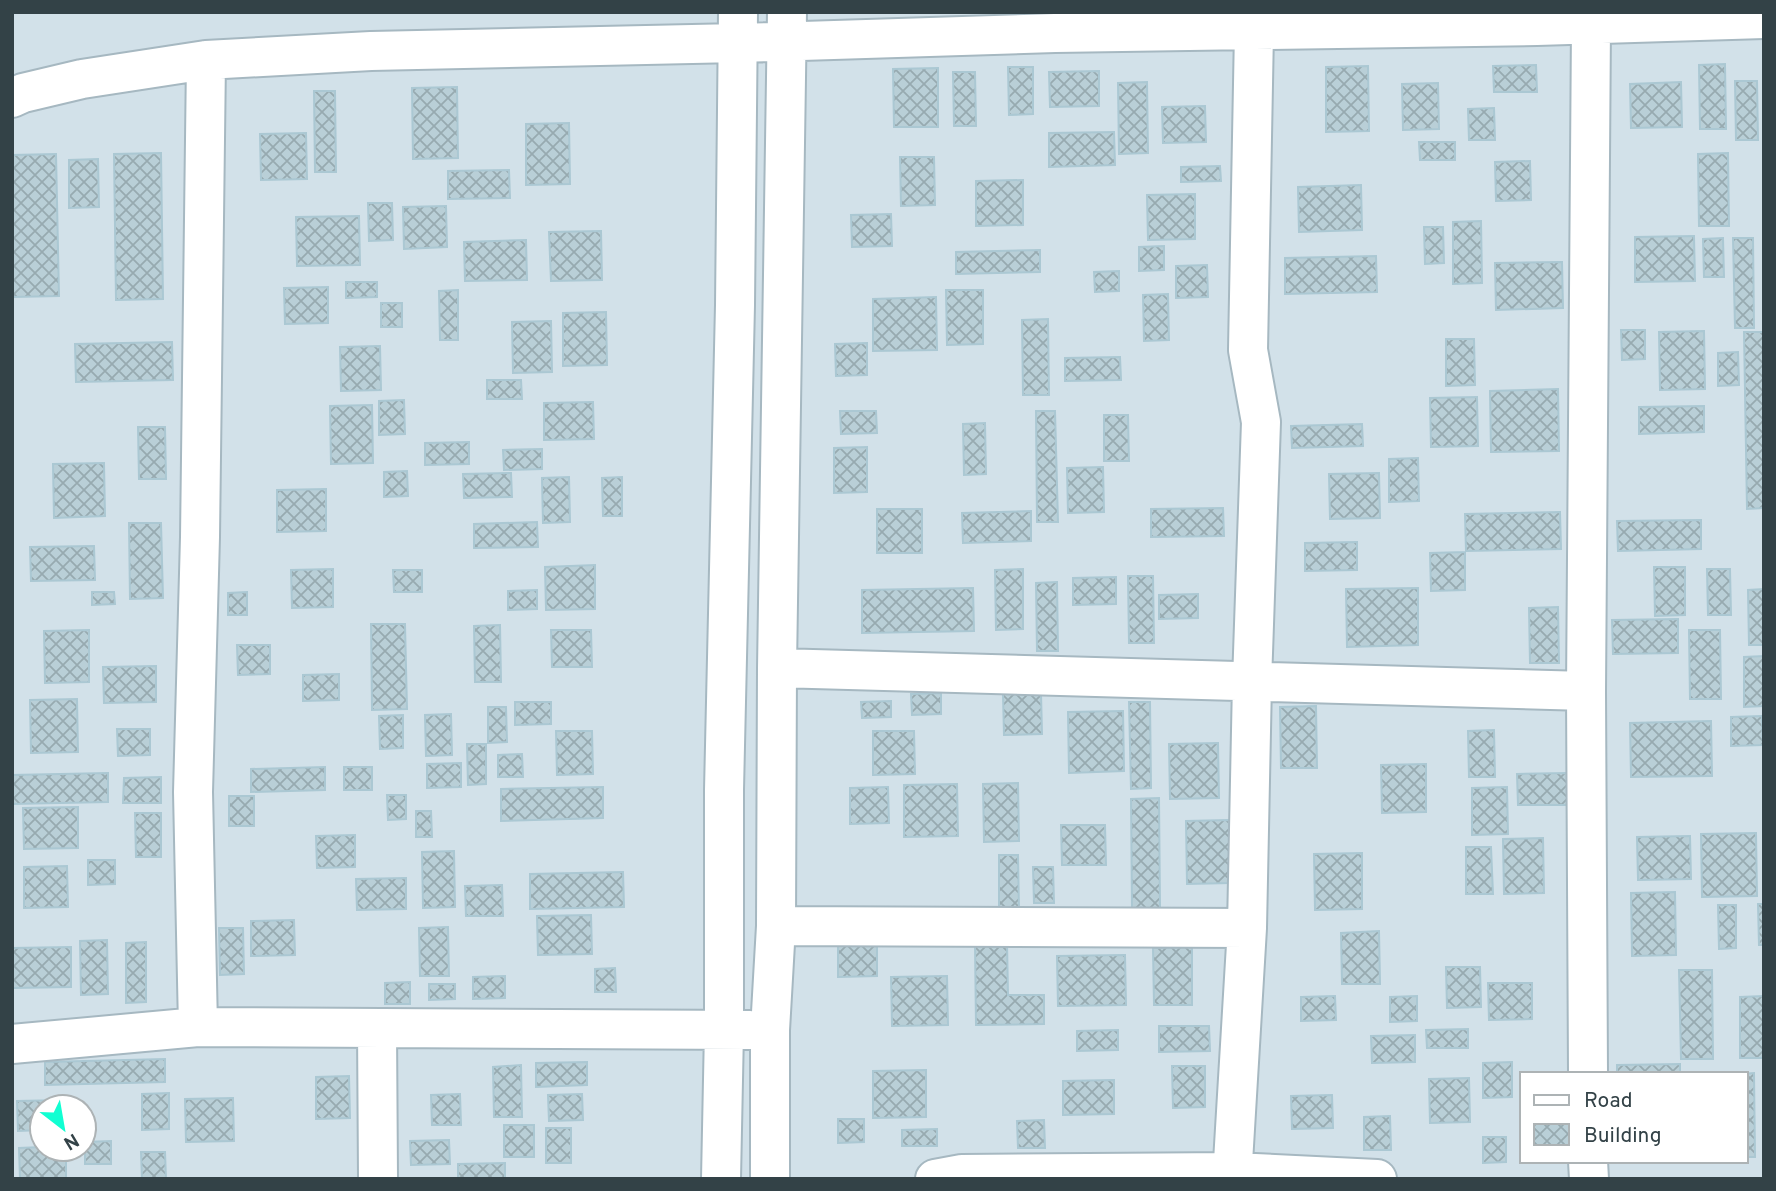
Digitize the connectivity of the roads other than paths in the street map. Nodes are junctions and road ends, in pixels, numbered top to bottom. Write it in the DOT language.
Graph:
graph roads {
  1 [pos="1537,19"];
  2 [pos="1764,19"];
  3 [pos="1056,23"];
  4 [pos="1591,25"];
  5 [pos="787,27"];
  6 [pos="738,28"];
  7 [pos="1254,30"];
  8 [pos="206,61"];
  9 [pos="12,98"];
  10 [pos="777,668"];
  11 [pos="1252,682"];
  12 [pos="1586,691"];
  13 [pos="776,926"];
  14 [pos="1247,928"];
  15 [pos="198,1027"];
  16 [pos="377,1028"];
  17 [pos="723,1030"];
  18 [pos="770,1030"];
  19 [pos="12,1044"];
  20 [pos="1588,1072"];
  21 [pos="1232,1175"];
  22 [pos="378,1179"];
  23 [pos="721,1179"];
  24 [pos="771,1179"];
  25 [pos="935,1179"];
  26 [pos="1377,1179"];
  1 -- 4 [label="street"];
  1 -- 7 [label="street"];
  2 -- 4 [label="street"];
  3 -- 5 [label="street"];
  3 -- 7 [label="street"];
  4 -- 12 [label="street"];
  5 -- 6 [label="street"];
  5 -- 10 [label="street"];
  6 -- 8 [label="street"];
  6 -- 17 [label="street"];
  7 -- 11 [label="street"];
  8 -- 9 [label="street"];
  8 -- 15 [label="street"];
  10 -- 11 [label="street"];
  10 -- 13 [label="street"];
  11 -- 12 [label="street"];
  11 -- 14 [label="street"];
  12 -- 20 [label="street"];
  13 -- 14 [label="street"];
  13 -- 18 [label="street"];
  14 -- 21 [label="street"];
  15 -- 16 [label="street"];
  15 -- 19 [label="street"];
  16 -- 17 [label="street"];
  16 -- 22 [label="street"];
  17 -- 18 [label="street"];
  17 -- 23 [label="street"];
  18 -- 24 [label="street"];
  21 -- 25 [label="street"];
  21 -- 26 [label="street"];
}
